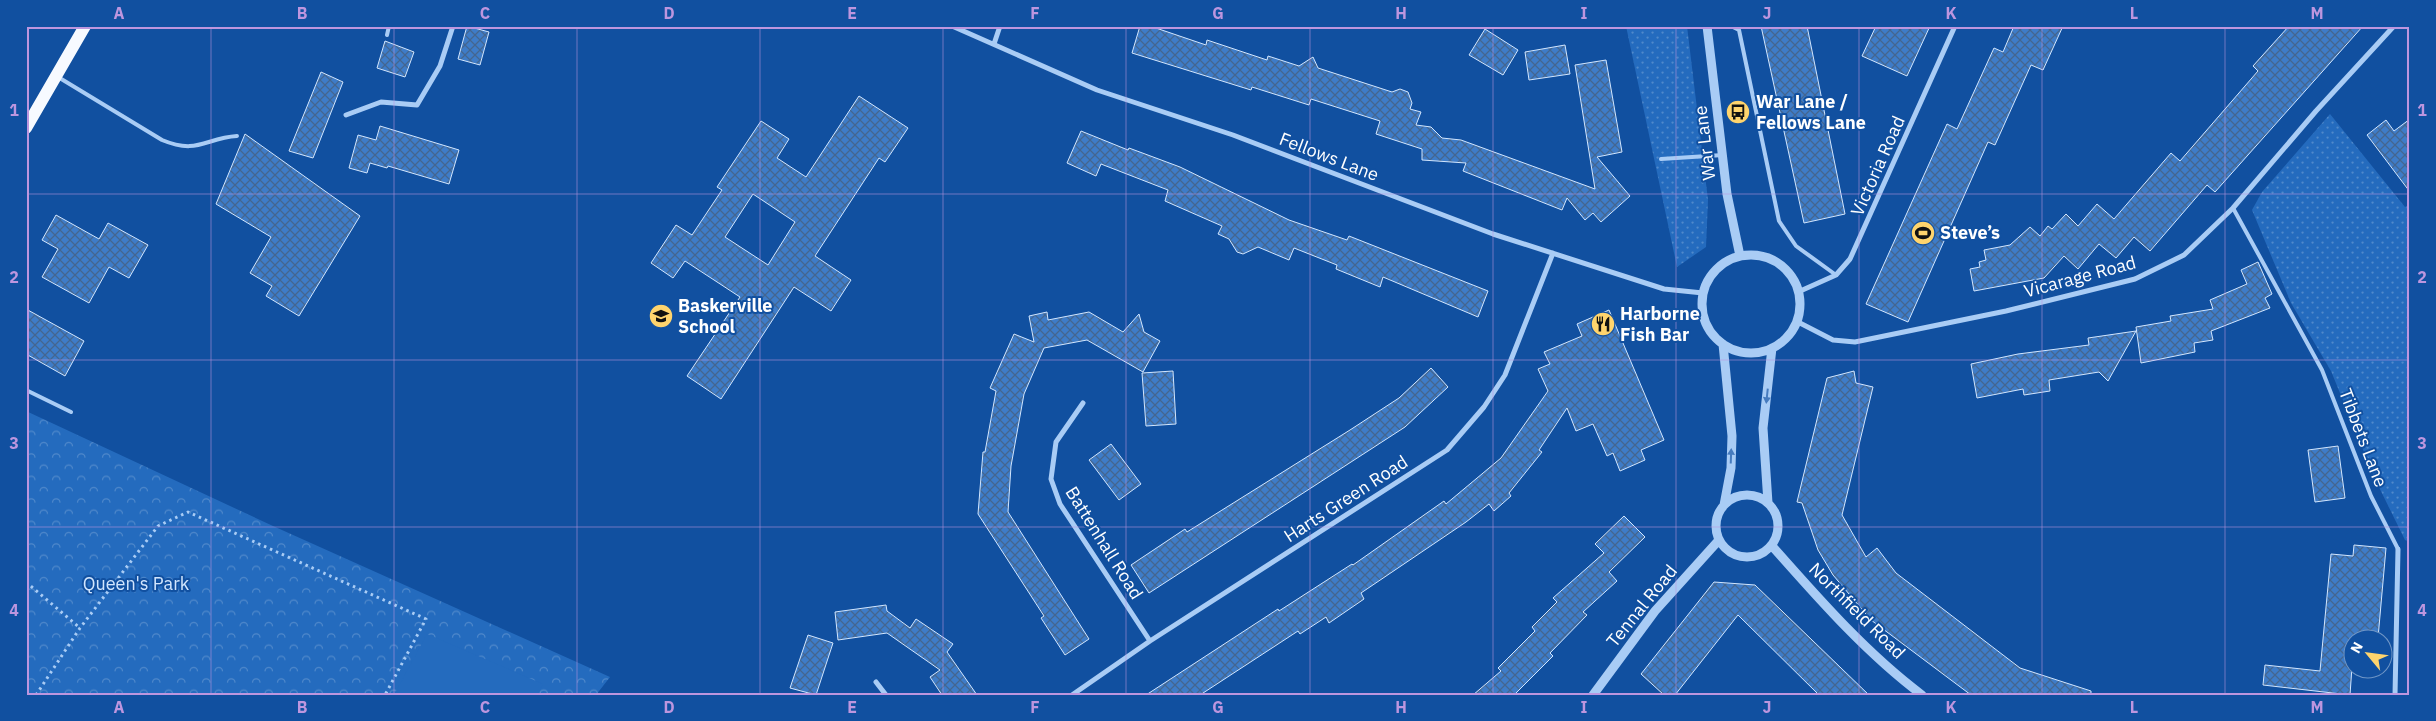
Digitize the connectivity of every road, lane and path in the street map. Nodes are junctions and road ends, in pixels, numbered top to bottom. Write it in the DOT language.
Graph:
graph roads {
  1 [pos="85,26"];
  2 [pos="389,26"];
  3 [pos="453,26"];
  4 [pos="952,26"];
  5 [pos="1000,26"];
  6 [pos="1707,26"];
  7 [pos="1731,26"];
  8 [pos="1956,26"];
  9 [pos="2394,26"];
  10 [pos="387,35"];
  11 [pos="994,44"];
  12 [pos="56,76"];
  13 [pos="346,115"];
  14 [pos="26,128"];
  15 [pos="237,136"];
  16 [pos="1723,154"];
  17 [pos="1661,159"];
  18 [pos="2233,208"];
  19 [pos="1553,253"];
  20 [pos="1740,256"];
  21 [pos="1836,275"];
  22 [pos="1798,292"];
  23 [pos="1703,293"];
  24 [pos="1796,321"];
  25 [pos="1722,344"];
  26 [pos="1772,348"];
  27 [pos="26,390"];
  28 [pos="1083,403"];
  29 [pos="71,412"];
  30 [pos="1768,503"];
  31 [pos="1724,504"];
  32 [pos="1719,540"];
  33 [pos="1772,546"];
  34 [pos="2398,549"];
  35 [pos="26,582"];
  36 [pos="80,628"];
  37 [pos="1150,641"];
  38 [pos="876,682"];
  39 [pos="36,695"];
  40 [pos="385,695"];
  41 [pos="886,695"];
  42 [pos="1072,695"];
  43 [pos="1593,695"];
  44 [pos="1922,695"];
  45 [pos="2395,695"];
  1 -- 12 [label="main road"];
  2 -- 10 [label="lane"];
  3 -- 13 [label="street"];
  4 -- 11 [label="street, Fellows Lane"];
  5 -- 11 [label="street"];
  6 -- 16 [label="street, War Lane"];
  7 -- 21 [label="lane"];
  8 -- 21 [label="street, Victoria Road"];
  9 -- 18 [label="street, Vicarage Road"];
  11 -- 19 [label="street, Fellows Lane"];
  12 -- 14 [label="main road"];
  12 -- 15 [label="lane"];
  16 -- 17 [label="lane"];
  16 -- 20 [label="street, War Lane"];
  18 -- 24 [label="street, Vicarage Road"];
  18 -- 34 [label="lane, Tibbets Lane"];
  19 -- 23 [label="street, Fellows Lane"];
  19 -- 37 [label="street, Harts Green Road"];
  20 -- 22 [label="street"];
  20 -- 23 [label="street"];
  21 -- 22 [label="street, Victoria Road"];
  22 -- 24 [label="street"];
  23 -- 25 [label="street"];
  24 -- 26 [label="street"];
  25 -- 26 [label="street"];
  31 -- 25 [label="street, one-way"];
  26 -- 30 [label="street, one-way"];
  27 -- 29 [label="lane"];
  28 -- 37 [label="street, Battenhall Road"];
  30 -- 31 [label="street"];
  30 -- 33 [label="street"];
  31 -- 32 [label="street"];
  32 -- 33 [label="street"];
  32 -- 43 [label="street, Tennal Road"];
  33 -- 44 [label="street, Northfield Road"];
  34 -- 45 [label="street, Tibbets Lane"];
  35 -- 36 [label="path"];
  36 -- 39 [label="path"];
  36 -- 40 [label="path"];
  37 -- 42 [label="street, Harts Green Road"];
  38 -- 41 [label="street"];
}
